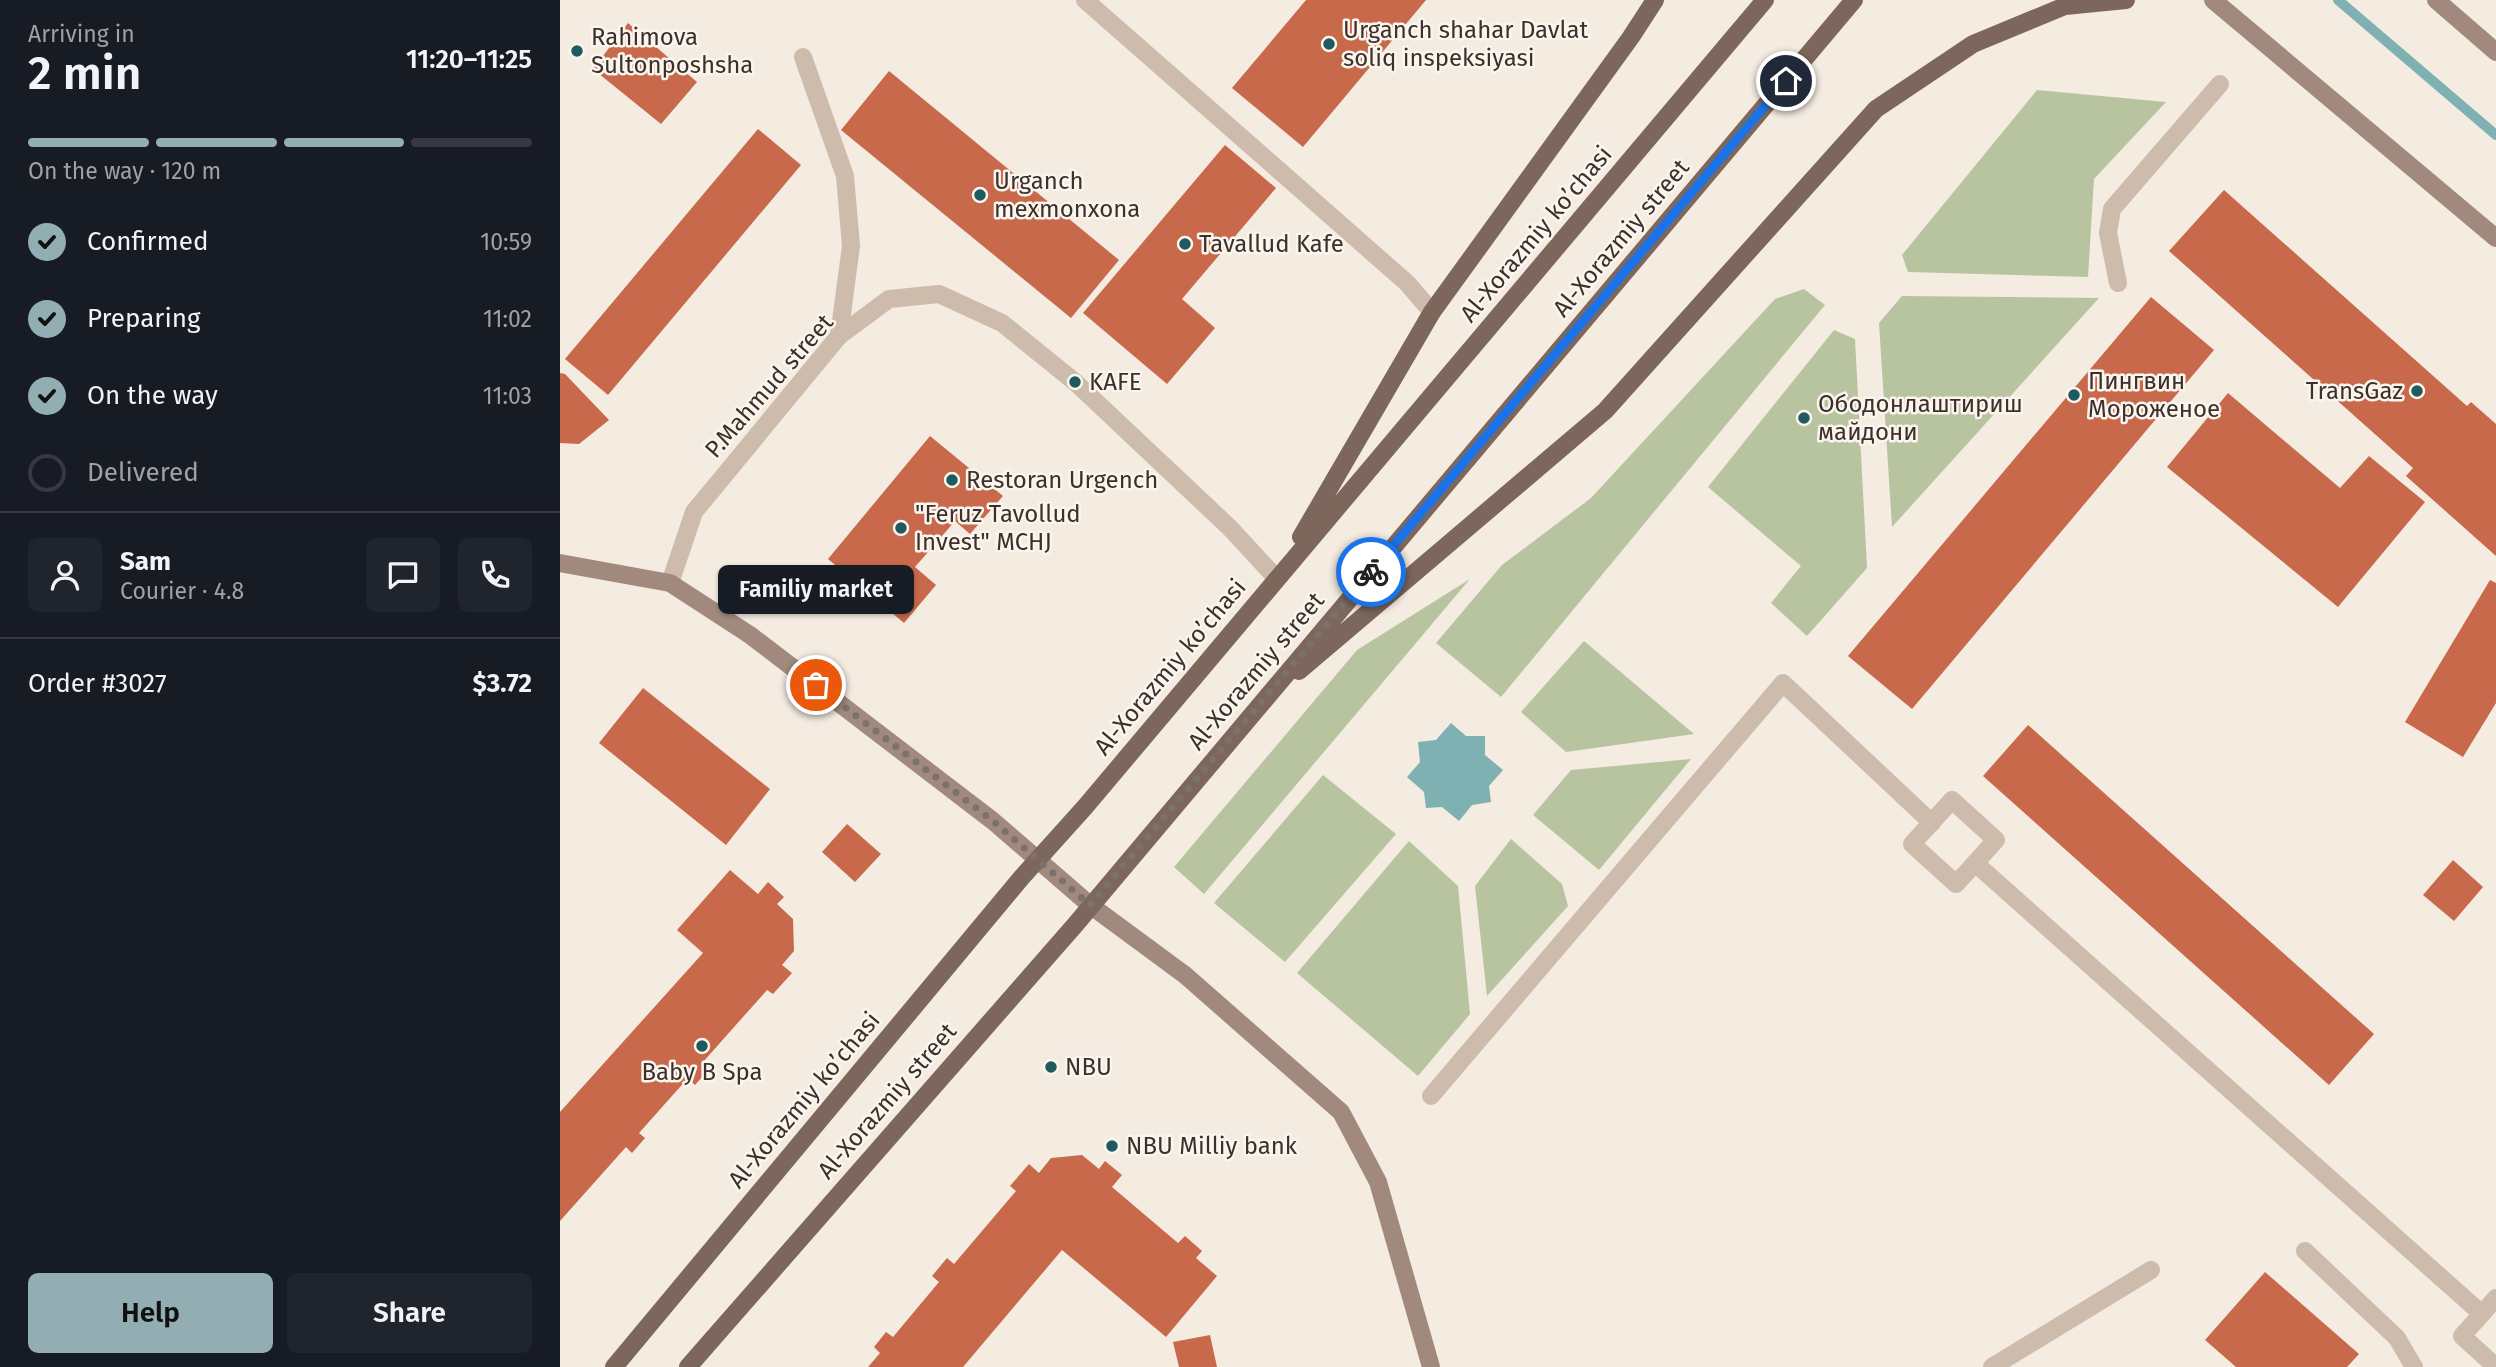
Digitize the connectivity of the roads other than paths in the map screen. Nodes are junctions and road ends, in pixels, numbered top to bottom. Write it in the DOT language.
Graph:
graph roads {
  1 [pos="1085,0"];
  2 [pos="1655,0"];
  3 [pos="1765,0"];
  4 [pos="1854,0"];
  5 [pos="2126,0"];
  6 [pos="2213,0"];
  7 [pos="2435,0"];
  8 [pos="2496,52"];
  9 [pos="803,57"];
  10 [pos="2220,84"];
  11 [pos="2496,238"];
  12 [pos="2118,283"];
  13 [pos="1432,312"];
  14 [pos="839,336"];
  15 [pos="560,563"];
  16 [pos="1277,579"];
  17 [pos="670,583"];
  18 [pos="1259,705"];
  19 [pos="1932,822"];
  20 [pos="1040,860"];
  21 [pos="1975,863"];
  22 [pos="1090,905"];
  23 [pos="1431,1096"];
  24 [pos="2305,1251"];
  25 [pos="2151,1270"];
  26 [pos="2496,1298"];
  27 [pos="2482,1314"];
  28 [pos="614,1367"];
  29 [pos="688,1367"];
  30 [pos="1431,1367"];
  31 [pos="1992,1367"];
  32 [pos="2414,1367"];
  33 [pos="2496,1367"];
  1 -- 13 [label="street"];
  2 -- 13 [label="main road"];
  3 -- 16 [label="main road, Al-Xorazmiy ko’chasi"];
  4 -- 18 [label="main road, Al-Xorazmiy street"];
  5 -- 18 [label="main road"];
  6 -- 11 [label="main road"];
  7 -- 8 [label="main road"];
  9 -- 14 [label="street"];
  10 -- 12 [label="street"];
  13 -- 16 [label="main road"];
  14 -- 16 [label="street, P.Mahmud street"];
  14 -- 17 [label="street, P.Mahmud street"];
  15 -- 17 [label="main road"];
  16 -- 20 [label="main road, Al-Xorazmiy ko’chasi"];
  17 -- 20 [label="main road"];
  18 -- 22 [label="main road, Al-Xorazmiy street"];
  19 -- 21 [label="street"];
  19 -- 21 [label="street"];
  19 -- 23 [label="street"];
  20 -- 22 [label="main road"];
  20 -- 28 [label="main road, Al-Xorazmiy ko’chasi"];
  21 -- 27 [label="street"];
  22 -- 29 [label="main road, Al-Xorazmiy street"];
  22 -- 30 [label="main road"];
  24 -- 32 [label="street"];
  25 -- 31 [label="street"];
  26 -- 27 [label="street"];
  27 -- 33 [label="street"];
}
